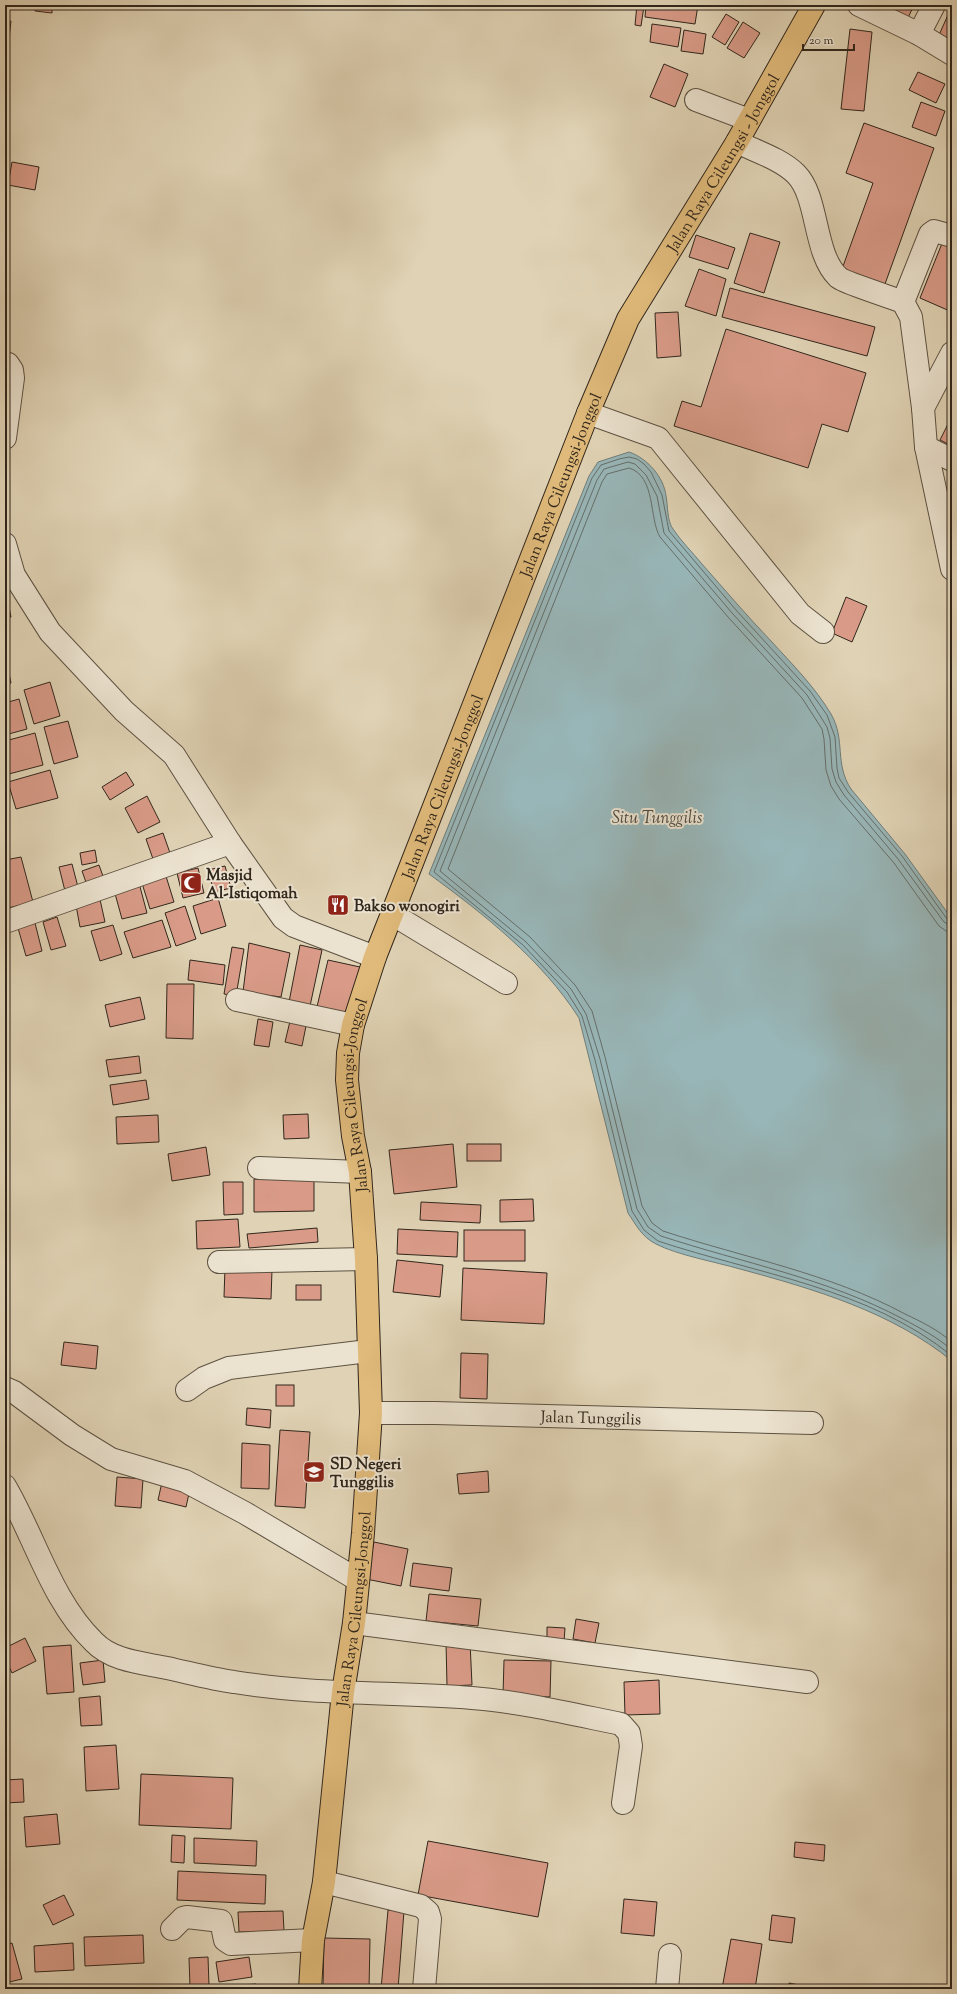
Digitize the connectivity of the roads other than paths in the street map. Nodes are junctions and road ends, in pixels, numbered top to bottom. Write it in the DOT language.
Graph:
graph roads {
  1 [pos="814,5"];
  2 [pos="860,5"];
  3 [pos="934,5"];
  4 [pos="919,34"];
  5 [pos="952,54"];
  6 [pos="696,100"];
  7 [pos="749,120"];
  8 [pos="737,142"];
  9 [pos="952,236"];
  10 [pos="903,302"];
  11 [pos="628,319"];
  12 [pos="952,353"];
  13 [pos="5,364"];
  14 [pos="923,408"];
  15 [pos="588,413"];
  16 [pos="5,438"];
  17 [pos="926,447"];
  18 [pos="952,460"];
  19 [pos="5,544"];
  20 [pos="952,569"];
  21 [pos="823,632"];
  22 [pos="230,843"];
  23 [pos="392,914"];
  24 [pos="5,922"];
  25 [pos="375,957"];
  26 [pos="506,984"];
  27 [pos="237,1000"];
  28 [pos="353,1024"];
  29 [pos="259,1168"];
  30 [pos="360,1172"];
  31 [pos="366,1259"];
  32 [pos="219,1262"];
  33 [pos="368,1351"];
  34 [pos="5,1388"];
  35 [pos="187,1390"];
  36 [pos="371,1413"];
  37 [pos="812,1423"];
  38 [pos="5,1486"];
  39 [pos="358,1580"];
  40 [pos="354,1623"];
  41 [pos="807,1682"];
  42 [pos="343,1692"];
  43 [pos="623,1803"];
  44 [pos="324,1882"];
  45 [pos="172,1929"];
  46 [pos="313,1940"];
  47 [pos="670,1955"];
  48 [pos="310,1989"];
  49 [pos="424,1989"];
  50 [pos="667,1989"];
  1 -- 7 [label="main road, Jalan Raya Cileungsi - Jonggol"];
  2 -- 4 [label="street"];
  3 -- 4 [label="street"];
  4 -- 5 [label="street"];
  6 -- 7 [label="street"];
  7 -- 8 [label="main road, Jalan Raya Cileungsi - Jonggol"];
  8 -- 10 [label="street"];
  8 -- 11 [label="main road, Jalan Raya Cileungsi - Jonggol"];
  9 -- 10 [label="street"];
  10 -- 14 [label="street"];
  11 -- 15 [label="main road, Jalan Raya Cileungsi-Jonggol"];
  12 -- 14 [label="street"];
  13 -- 16 [label="street"];
  14 -- 17 [label="street"];
  15 -- 21 [label="street"];
  15 -- 23 [label="main road, Jalan Raya Cileungsi-Jonggol"];
  17 -- 18 [label="street"];
  17 -- 20 [label="street"];
  19 -- 22 [label="street"];
  22 -- 24 [label="street"];
  22 -- 25 [label="street"];
  23 -- 25 [label="main road, Jalan Raya Cileungsi-Jonggol"];
  23 -- 26 [label="street"];
  25 -- 28 [label="main road, Jalan Raya Cileungsi-Jonggol"];
  27 -- 28 [label="street"];
  28 -- 30 [label="main road, Jalan Raya Cileungsi-Jonggol"];
  29 -- 30 [label="street"];
  30 -- 31 [label="main road, Jalan Raya Cileungsi-Jonggol"];
  31 -- 32 [label="street"];
  31 -- 33 [label="main road, Jalan Raya Cileungsi-Jonggol"];
  33 -- 35 [label="street"];
  33 -- 36 [label="main road, Jalan Raya Cileungsi-Jonggol"];
  34 -- 39 [label="street"];
  36 -- 37 [label="street, Jalan Tunggilis"];
  36 -- 39 [label="main road, Jalan Raya Cileungsi-Jonggol"];
  38 -- 42 [label="street"];
  39 -- 40 [label="main road, Jalan Raya Cileungsi-Jonggol"];
  40 -- 41 [label="street"];
  40 -- 42 [label="main road, Jalan Raya Cileungsi-Jonggol"];
  42 -- 43 [label="street"];
  42 -- 44 [label="main road, Jalan Raya Cileungsi-Jonggol"];
  44 -- 46 [label="main road, Jalan Raya Cileungsi-Jonggol"];
  44 -- 49 [label="street"];
  45 -- 46 [label="street"];
  46 -- 48 [label="main road, Jalan Raya Cileungsi-Jonggol"];
  47 -- 50 [label="street"];
}
